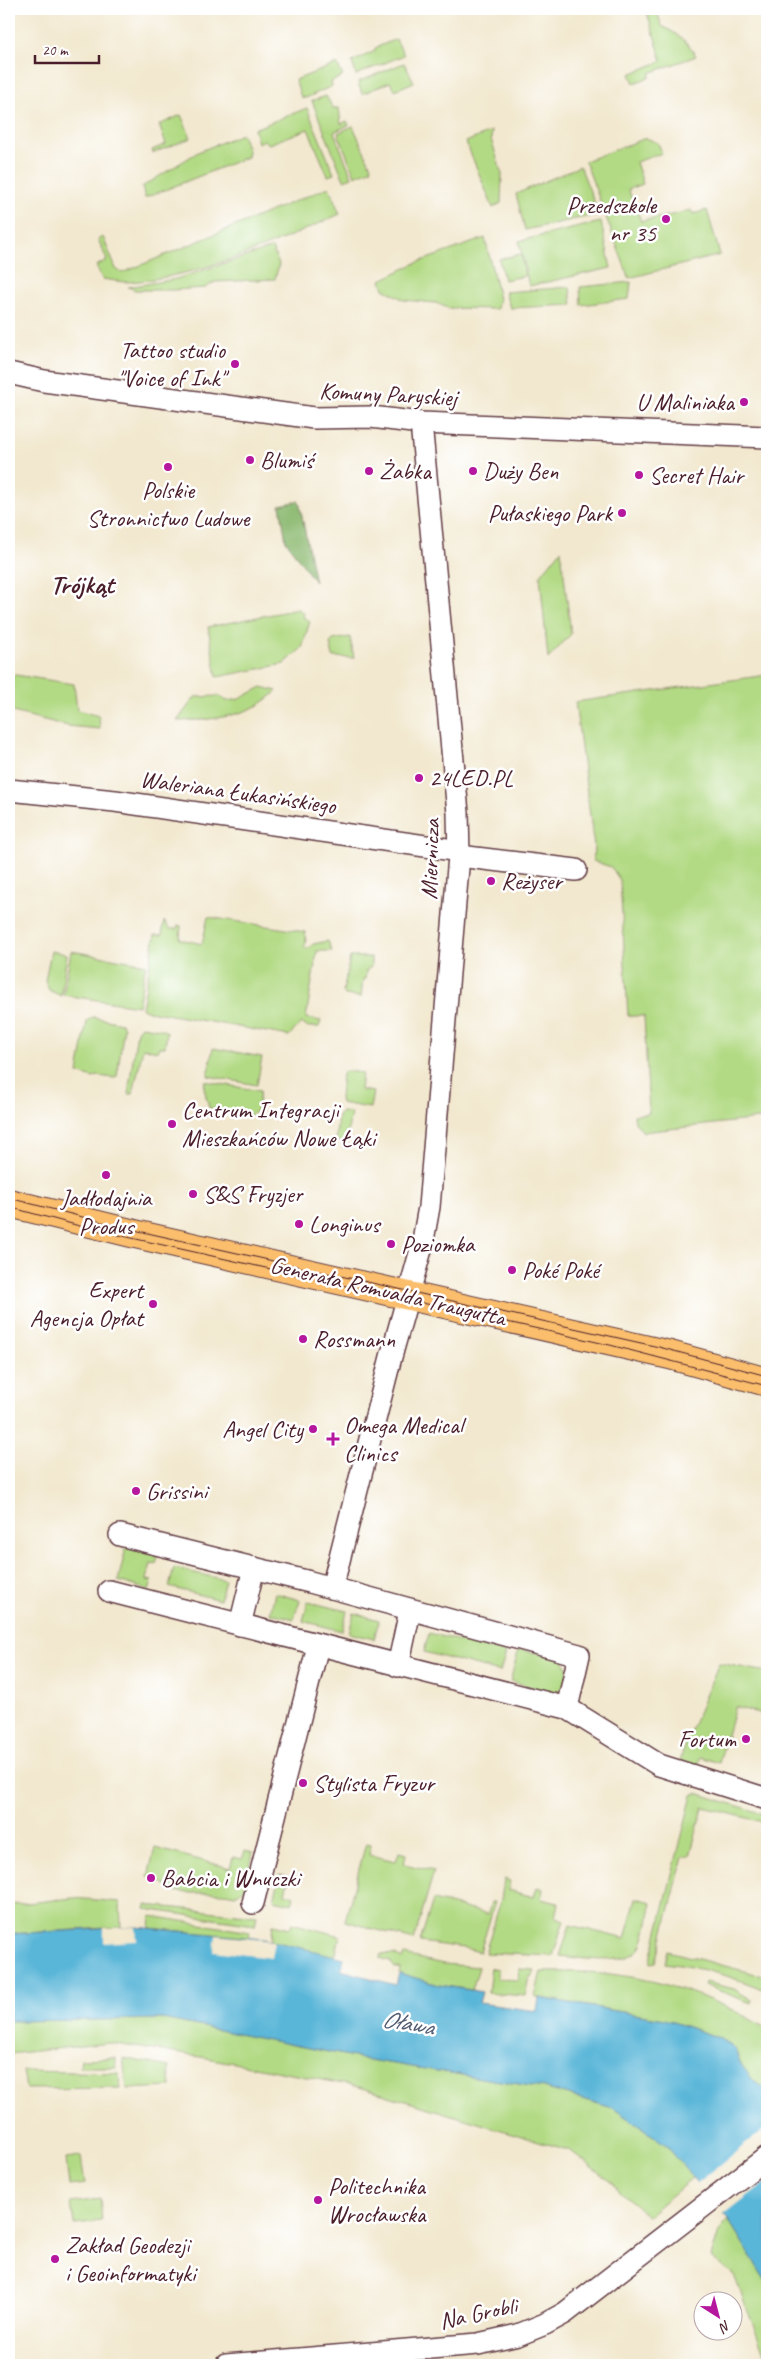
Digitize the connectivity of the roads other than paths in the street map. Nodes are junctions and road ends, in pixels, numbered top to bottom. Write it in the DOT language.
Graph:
graph roads {
  1 [pos="9,374"];
  2 [pos="421,423"];
  3 [pos="767,437"];
  4 [pos="9,790"];
  5 [pos="460,854"];
  6 [pos="576,870"];
  7 [pos="9,1203"];
  8 [pos="409,1295"];
  9 [pos="767,1382"];
  10 [pos="120,1535"];
  11 [pos="254,1568"];
  12 [pos="332,1588"];
  13 [pos="109,1591"];
  14 [pos="410,1611"];
  15 [pos="240,1625"];
  16 [pos="318,1646"];
  17 [pos="398,1666"];
  18 [pos="567,1708"];
  19 [pos="767,1799"];
  20 [pos="253,1902"];
  21 [pos="767,2157"];
  22 [pos="226,2365"];
  1 -- 2 [label="street, Komuny Paryskiej"];
  2 -- 3 [label="street, Komuny Paryskiej"];
  2 -- 5 [label="street, Miernicza"];
  4 -- 5 [label="street, Waleriana Łukasińskiego"];
  5 -- 6 [label="street, Waleriana Łukasińskiego"];
  5 -- 8 [label="street, Miernicza"];
  7 -- 8 [label="main road, Generała Romualda Traugutta"];
  8 -- 9 [label="main road, Generała Romualda Traugutta"];
  8 -- 12 [label="street, Miernicza"];
  10 -- 11 [label="street"];
  11 -- 12 [label="street"];
  11 -- 15 [label="street"];
  12 -- 14 [label="street"];
  13 -- 15 [label="street"];
  14 -- 17 [label="street"];
  14 -- 18 [label="street"];
  15 -- 16 [label="street"];
  16 -- 17 [label="street"];
  16 -- 20 [label="street"];
  17 -- 18 [label="street"];
  18 -- 19 [label="street"];
  21 -- 22 [label="street, Na Grobli"];
}
